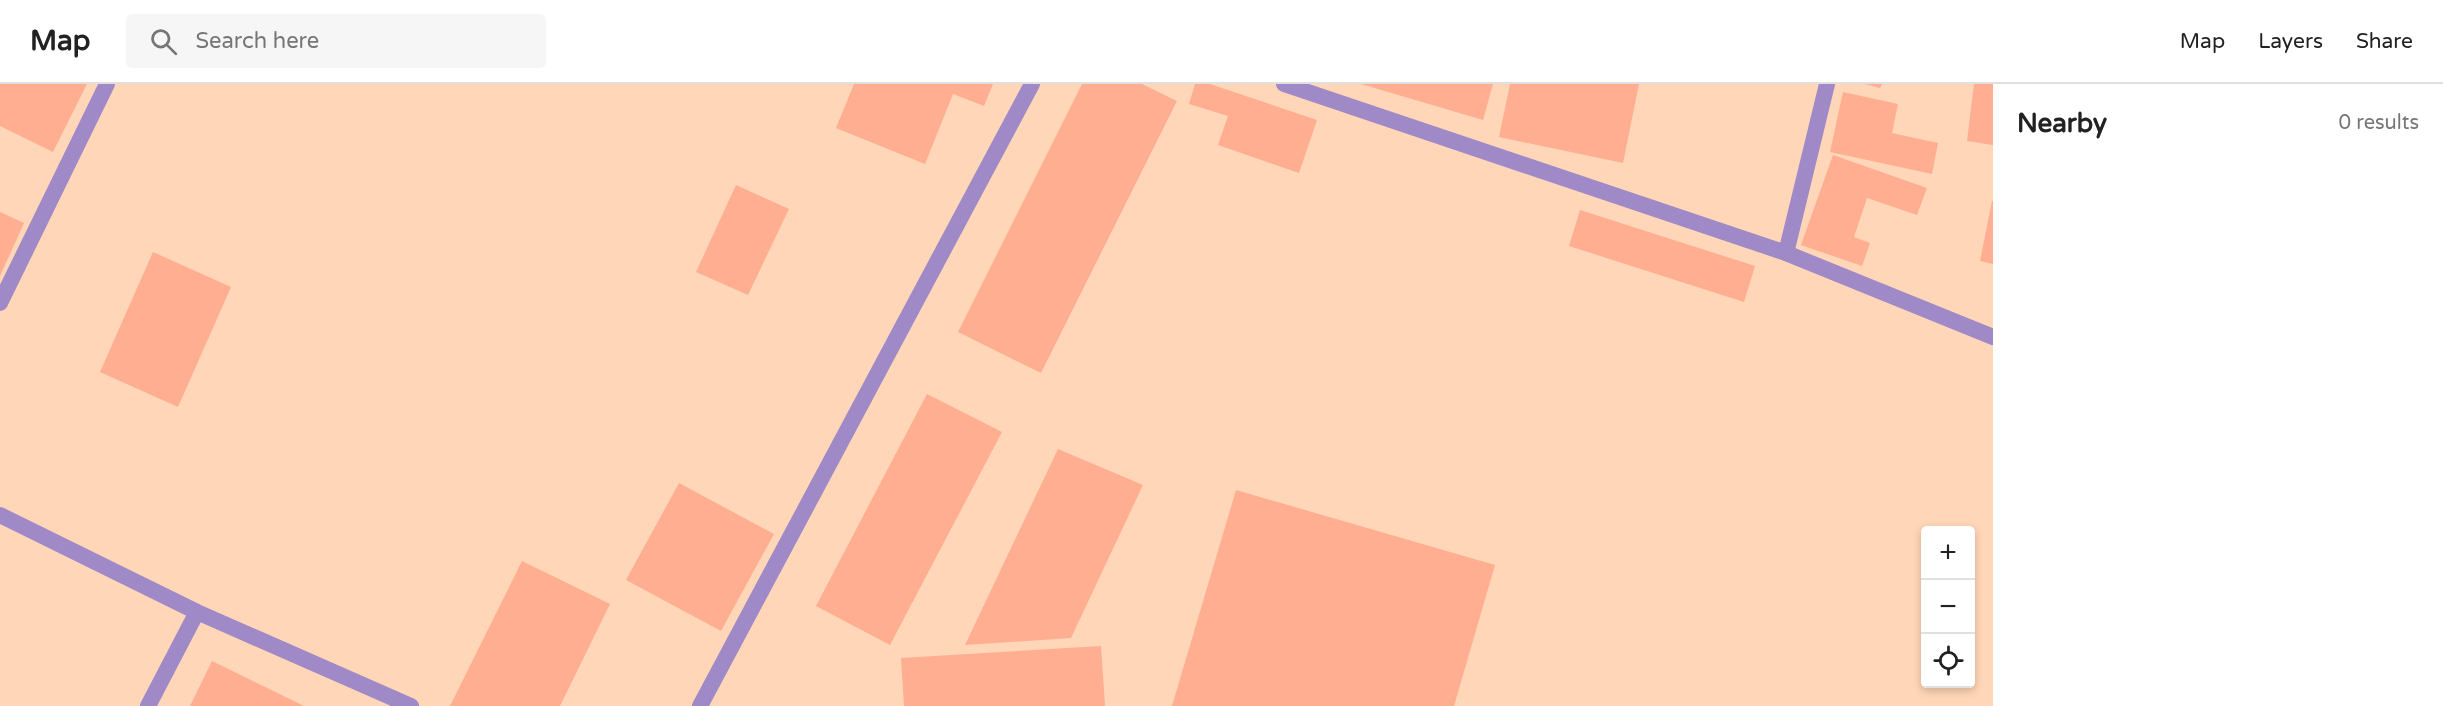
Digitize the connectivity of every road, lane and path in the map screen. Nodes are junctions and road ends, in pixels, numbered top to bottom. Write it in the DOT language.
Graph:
graph roads {
  1 [pos="107,84"];
  2 [pos="1032,84"];
  3 [pos="1284,84"];
  4 [pos="1827,84"];
  5 [pos="1786,253"];
  6 [pos="0,303"];
  7 [pos="1993,337"];
  8 [pos="0,514"];
  9 [pos="197,612"];
  10 [pos="148,706"];
  11 [pos="411,706"];
  12 [pos="700,706"];
  1 -- 6 [label="street"];
  2 -- 12 [label="street"];
  3 -- 5 [label="street"];
  4 -- 5 [label="street"];
  5 -- 7 [label="street"];
  8 -- 9 [label="street"];
  9 -- 10 [label="street"];
  9 -- 11 [label="street"];
}
